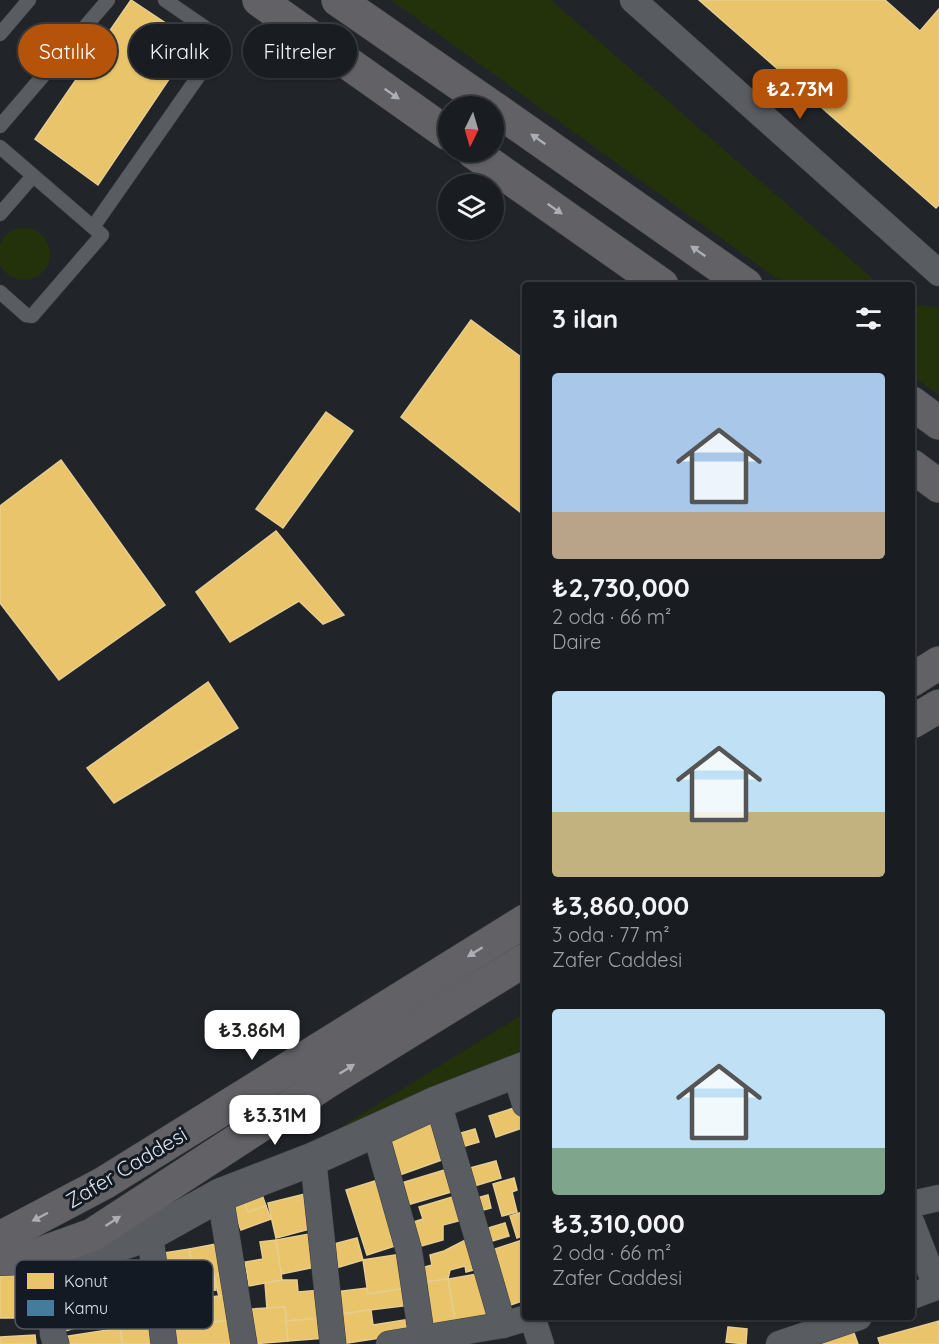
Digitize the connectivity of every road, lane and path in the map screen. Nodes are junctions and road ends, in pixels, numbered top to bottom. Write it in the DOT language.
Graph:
graph roads {
  1 [pos="29,0"];
  2 [pos="108,0"];
  3 [pos="165,0"];
  4 [pos="259,0"];
  5 [pos="633,0"];
  6 [pos="342,1"];
  7 [pos="0,34"];
  8 [pos="476,96"];
  9 [pos="504,115"];
  10 [pos="0,126"];
  11 [pos="438,127"];
  12 [pos="0,147"];
  13 [pos="487,162"];
  14 [pos="33,176"];
  15 [pos="0,214"];
  16 [pos="93,227"];
  17 [pos="939,273"];
  18 [pos="659,282"];
  19 [pos="742,282"];
  20 [pos="0,292"];
  21 [pos="915,405"];
  22 [pos="939,423"];
  23 [pos="915,468"];
  24 [pos="939,486"];
  25 [pos="939,663"];
  26 [pos="915,678"];
  27 [pos="939,706"];
  28 [pos="915,720"];
  29 [pos="522,923"];
  30 [pos="522,962"];
  31 [pos="520,1070"];
  32 [pos="438,1102"];
  33 [pos="375,1131"];
  34 [pos="313,1159"];
  35 [pos="220,1195"];
  36 [pos="939,1198"];
  37 [pos="915,1203"];
  38 [pos="915,1231"];
  39 [pos="150,1234"];
  40 [pos="0,1238"];
  41 [pos="0,1259"];
  42 [pos="68,1260"];
  43 [pos="153,1260"];
  44 [pos="0,1266"];
  45 [pos="15,1267"];
  46 [pos="937,1286"];
  47 [pos="915,1295"];
  48 [pos="522,1320"];
  49 [pos="532,1320"];
  50 [pos="850,1320"];
  51 [pos="503,1325"];
  52 [pos="53,1329"];
  53 [pos="162,1329"];
  54 [pos="422,1339"];
  55 [pos="56,1344"];
  56 [pos="164,1344"];
  57 [pos="244,1344"];
  58 [pos="333,1344"];
  59 [pos="389,1344"];
  60 [pos="541,1344"];
  61 [pos="779,1344"];
  1 -- 7 [label="lane"];
  2 -- 10 [label="lane"];
  3 -- 16 [label="lane"];
  4 -- 11 [label="main road, one-way"];
  5 -- 17 [label="street"];
  6 -- 8 [label="main road"];
  19 -- 9 [label="main road, one-way"];
  12 -- 14 [label="lane"];
  13 -- 18 [label="main road, one-way"];
  14 -- 15 [label="lane"];
  14 -- 16 [label="lane"];
  16 -- 20 [label="lane"];
  21 -- 22 [label="main road"];
  23 -- 24 [label="main road"];
  25 -- 26 [label="main road"];
  27 -- 28 [label="main road"];
  29 -- 40 [label="main road, Zafer Caddesi, one-way"];
  41 -- 30 [label="main road, Zafer Caddesi, one-way"];
  31 -- 32 [label="street"];
  32 -- 33 [label="street"];
  32 -- 51 [label="street"];
  33 -- 34 [label="street"];
  33 -- 54 [label="street"];
  34 -- 35 [label="street"];
  34 -- 58 [label="street"];
  35 -- 39 [label="street"];
  35 -- 57 [label="street"];
  36 -- 37 [label="street"];
  38 -- 46 [label="street"];
  39 -- 42 [label="street"];
  39 -- 43 [label="street"];
  44 -- 45 [label="street"];
  46 -- 47 [label="street"];
  48 -- 51 [label="street"];
  49 -- 60 [label="street"];
  50 -- 61 [label="street"];
  51 -- 54 [label="street"];
  52 -- 55 [label="street"];
  53 -- 56 [label="street"];
  54 -- 59 [label="street"];
}
